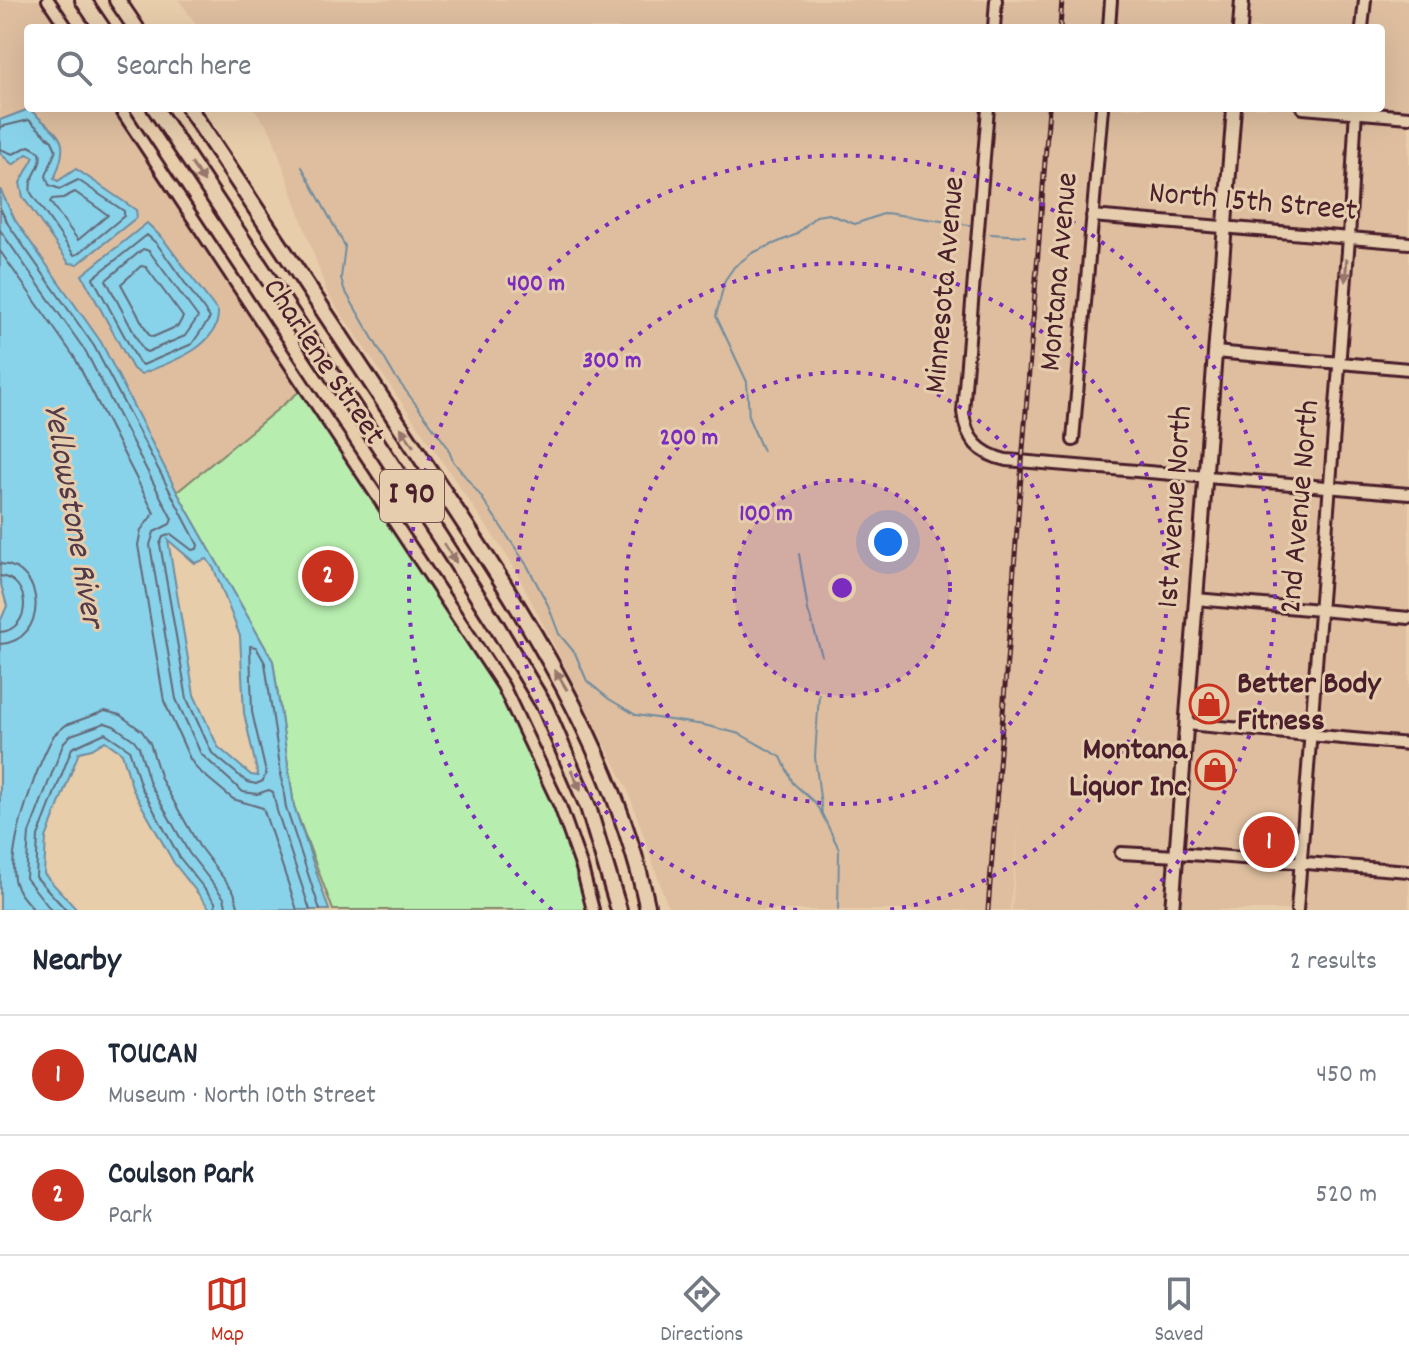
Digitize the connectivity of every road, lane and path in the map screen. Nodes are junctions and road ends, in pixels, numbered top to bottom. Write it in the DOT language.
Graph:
graph roads {
  1 [pos="48,0"];
  2 [pos="83,0"];
  3 [pos="117,0"];
  4 [pos="996,0"];
  5 [pos="1111,0"];
  6 [pos="1242,0"];
  7 [pos="1365,0"];
  8 [pos="64,24"];
  9 [pos="99,24"];
  10 [pos="133,24"];
  11 [pos="994,24"];
  12 [pos="1109,24"];
  13 [pos="1240,24"];
  14 [pos="1362,24"];
  15 [pos="123,112"];
  16 [pos="158,112"];
  17 [pos="192,112"];
  18 [pos="988,112"];
  19 [pos="1102,112"];
  20 [pos="1234,112"];
  21 [pos="1355,112"];
  22 [pos="1370,112"];
  23 [pos="1409,117"];
  24 [pos="1092,216"];
  25 [pos="1225,227"];
  26 [pos="1349,238"];
  27 [pos="1409,243"];
  28 [pos="1215,352"];
  29 [pos="1339,363"];
  30 [pos="1409,369"];
  31 [pos="1073,440"];
  32 [pos="1206,477"];
  33 [pos="1331,486"];
  34 [pos="1409,494"];
  35 [pos="1196,599"];
  36 [pos="1320,608"];
  37 [pos="1409,618"];
  38 [pos="1187,724"];
  39 [pos="1310,736"];
  40 [pos="1409,744"];
  41 [pos="1121,853"];
  42 [pos="1177,855"];
  43 [pos="1300,863"];
  44 [pos="1409,871"];
  45 [pos="593,910"];
  46 [pos="619,910"];
  47 [pos="648,910"];
  48 [pos="1172,910"];
  49 [pos="1297,910"];
  1 -- 8 [label="street"];
  2 -- 9 [label="highway"];
  3 -- 10 [label="highway"];
  4 -- 11 [label="street"];
  5 -- 12 [label="street"];
  6 -- 13 [label="main road"];
  7 -- 14 [label="street"];
  15 -- 45 [label="street, Charlene Street"];
  16 -- 46 [label="highway, I 90, one-way"];
  47 -- 17 [label="highway, I 90, one-way"];
  18 -- 32 [label="street, Minnesota Avenue"];
  19 -- 24 [label="street, Montana Avenue"];
  20 -- 25 [label="main road, 1st Avenue North"];
  21 -- 26 [label="street, 2nd Avenue North"];
  22 -- 23 [label="street"];
  24 -- 25 [label="street, North 15th Street"];
  24 -- 31 [label="street, Montana Avenue"];
  25 -- 26 [label="street, North 15th Street"];
  25 -- 28 [label="main road, 1st Avenue North"];
  26 -- 27 [label="street, North 15th Street"];
  26 -- 29 [label="street, 2nd Avenue North, one-way"];
  28 -- 29 [label="street"];
  28 -- 32 [label="main road, 1st Avenue North"];
  29 -- 30 [label="street"];
  29 -- 33 [label="street, 2nd Avenue North"];
  32 -- 33 [label="street, Minnesota Avenue"];
  32 -- 35 [label="main road, 1st Avenue North"];
  33 -- 34 [label="street, Minnesota Avenue"];
  33 -- 36 [label="street, 2nd Avenue North"];
  35 -- 36 [label="street"];
  35 -- 38 [label="main road, 1st Avenue North"];
  36 -- 37 [label="street"];
  36 -- 39 [label="street, 2nd Avenue North"];
  38 -- 39 [label="street"];
  38 -- 42 [label="main road, 1st Avenue North"];
  39 -- 40 [label="street"];
  39 -- 43 [label="street, 2nd Avenue North"];
  41 -- 42 [label="street"];
  42 -- 43 [label="street"];
  42 -- 48 [label="main road, 1st Avenue North"];
  43 -- 44 [label="street"];
  43 -- 49 [label="street, 2nd Avenue North"];
}
